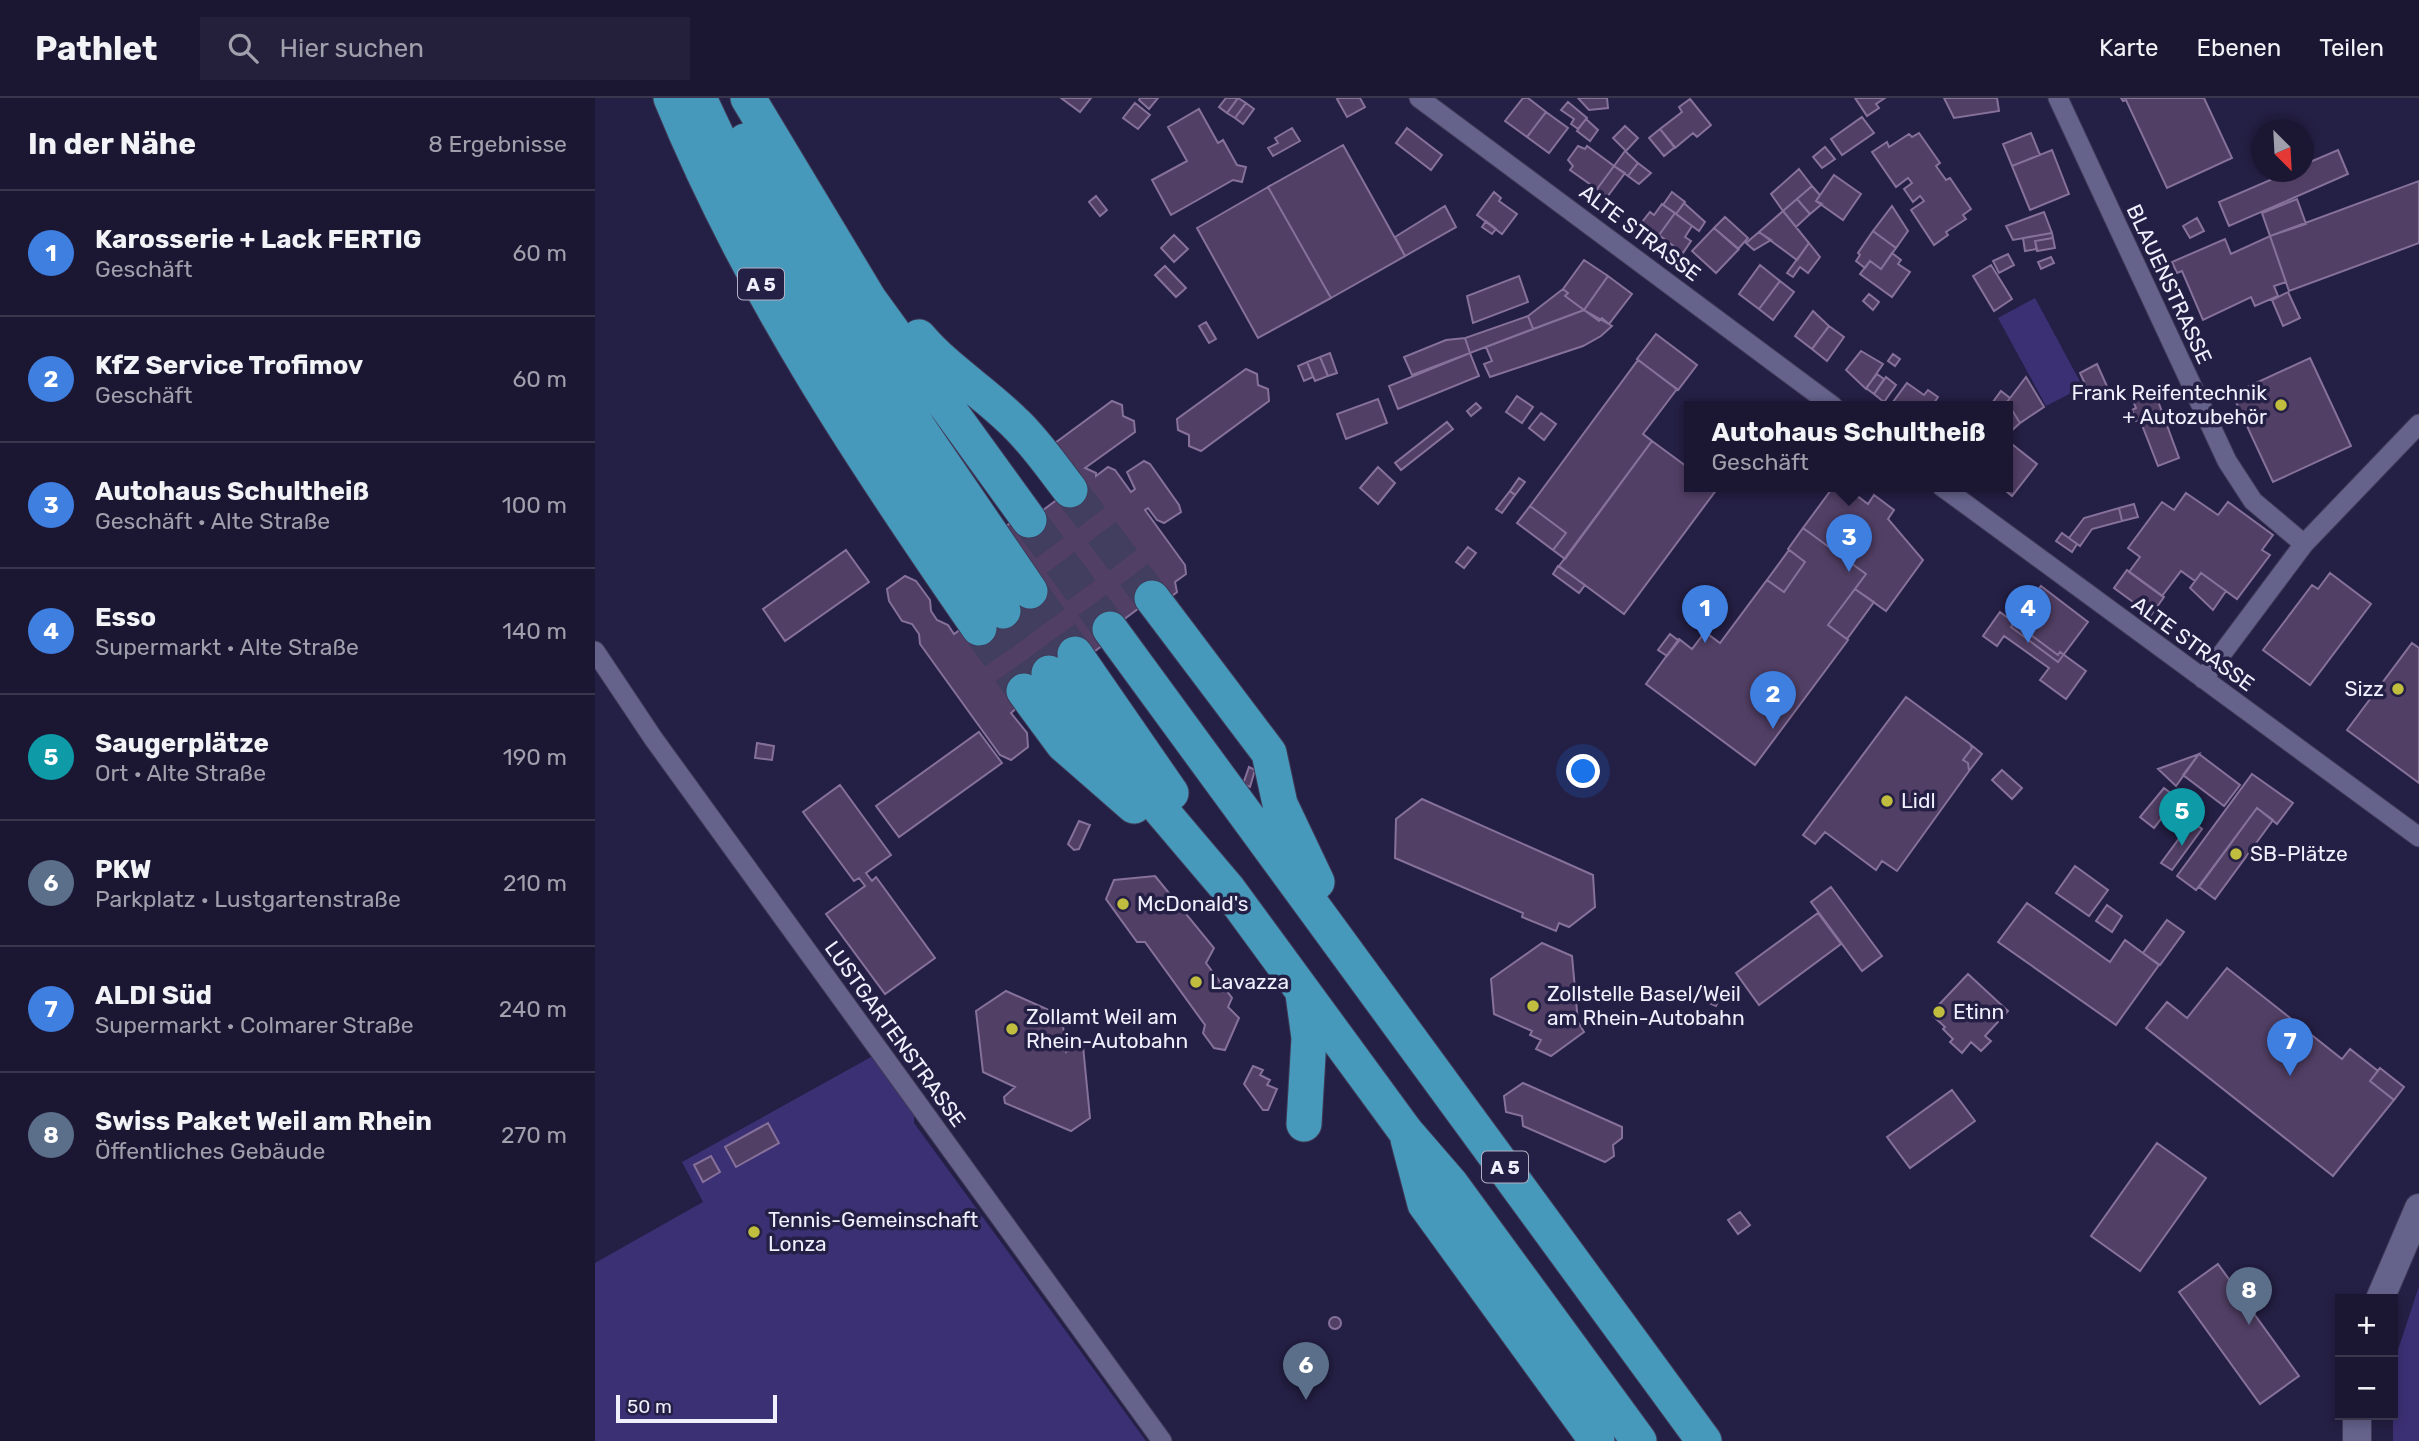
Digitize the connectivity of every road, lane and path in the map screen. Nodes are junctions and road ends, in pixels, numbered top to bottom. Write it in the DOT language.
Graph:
graph roads {
  1 [pos="671,98"];
  2 [pos="699,98"];
  3 [pos="722,98"];
  4 [pos="748,98"];
  5 [pos="2058,98"];
  6 [pos="1426,100"];
  7 [pos="869,299"];
  8 [pos="1826,401"];
  9 [pos="2419,424"];
  10 [pos="1070,489"];
  11 [pos="1949,492"];
  12 [pos="1029,520"];
  13 [pos="2304,544"];
  14 [pos="1152,598"];
  15 [pos="1004,610"];
  16 [pos="1110,629"];
  17 [pos="595,651"];
  18 [pos="1050,673"];
  19 [pos="2203,679"];
  20 [pos="2419,837"];
  21 [pos="1368,981"];
  22 [pos="1303,991"];
  23 [pos="1304,1124"];
  24 [pos="1406,1132"];
  25 [pos="2419,1208"];
  26 [pos="2382,1294"];
  27 [pos="2357,1420"];
  28 [pos="1161,1441"];
  29 [pos="1597,1441"];
  30 [pos="1639,1441"];
  31 [pos="1704,1441"];
  32 [pos="2357,1441"];
  1 -- 15 [label="highway, A 5"];
  2 -- 15 [label="highway, A 5"];
  3 -- 15 [label="highway"];
  4 -- 7 [label="highway"];
  5 -- 13 [label="street, BLAUENSTRASSE"];
  6 -- 8 [label="street, ALTE STRASSE"];
  7 -- 10 [label="highway"];
  7 -- 12 [label="highway"];
  9 -- 13 [label="street"];
  11 -- 19 [label="street, ALTE STRASSE"];
  13 -- 19 [label="street"];
  14 -- 21 [label="highway"];
  16 -- 21 [label="highway, A 5"];
  17 -- 28 [label="street, LUSTGARTENSTRASSE"];
  18 -- 22 [label="highway, A 5"];
  19 -- 20 [label="street, ALTE STRASSE"];
  21 -- 31 [label="highway, A 5"];
  22 -- 23 [label="highway"];
  22 -- 24 [label="highway, A 5"];
  24 -- 29 [label="highway"];
  24 -- 30 [label="highway, A 5"];
  25 -- 26 [label="main road"];
  27 -- 32 [label="main road"];
}
